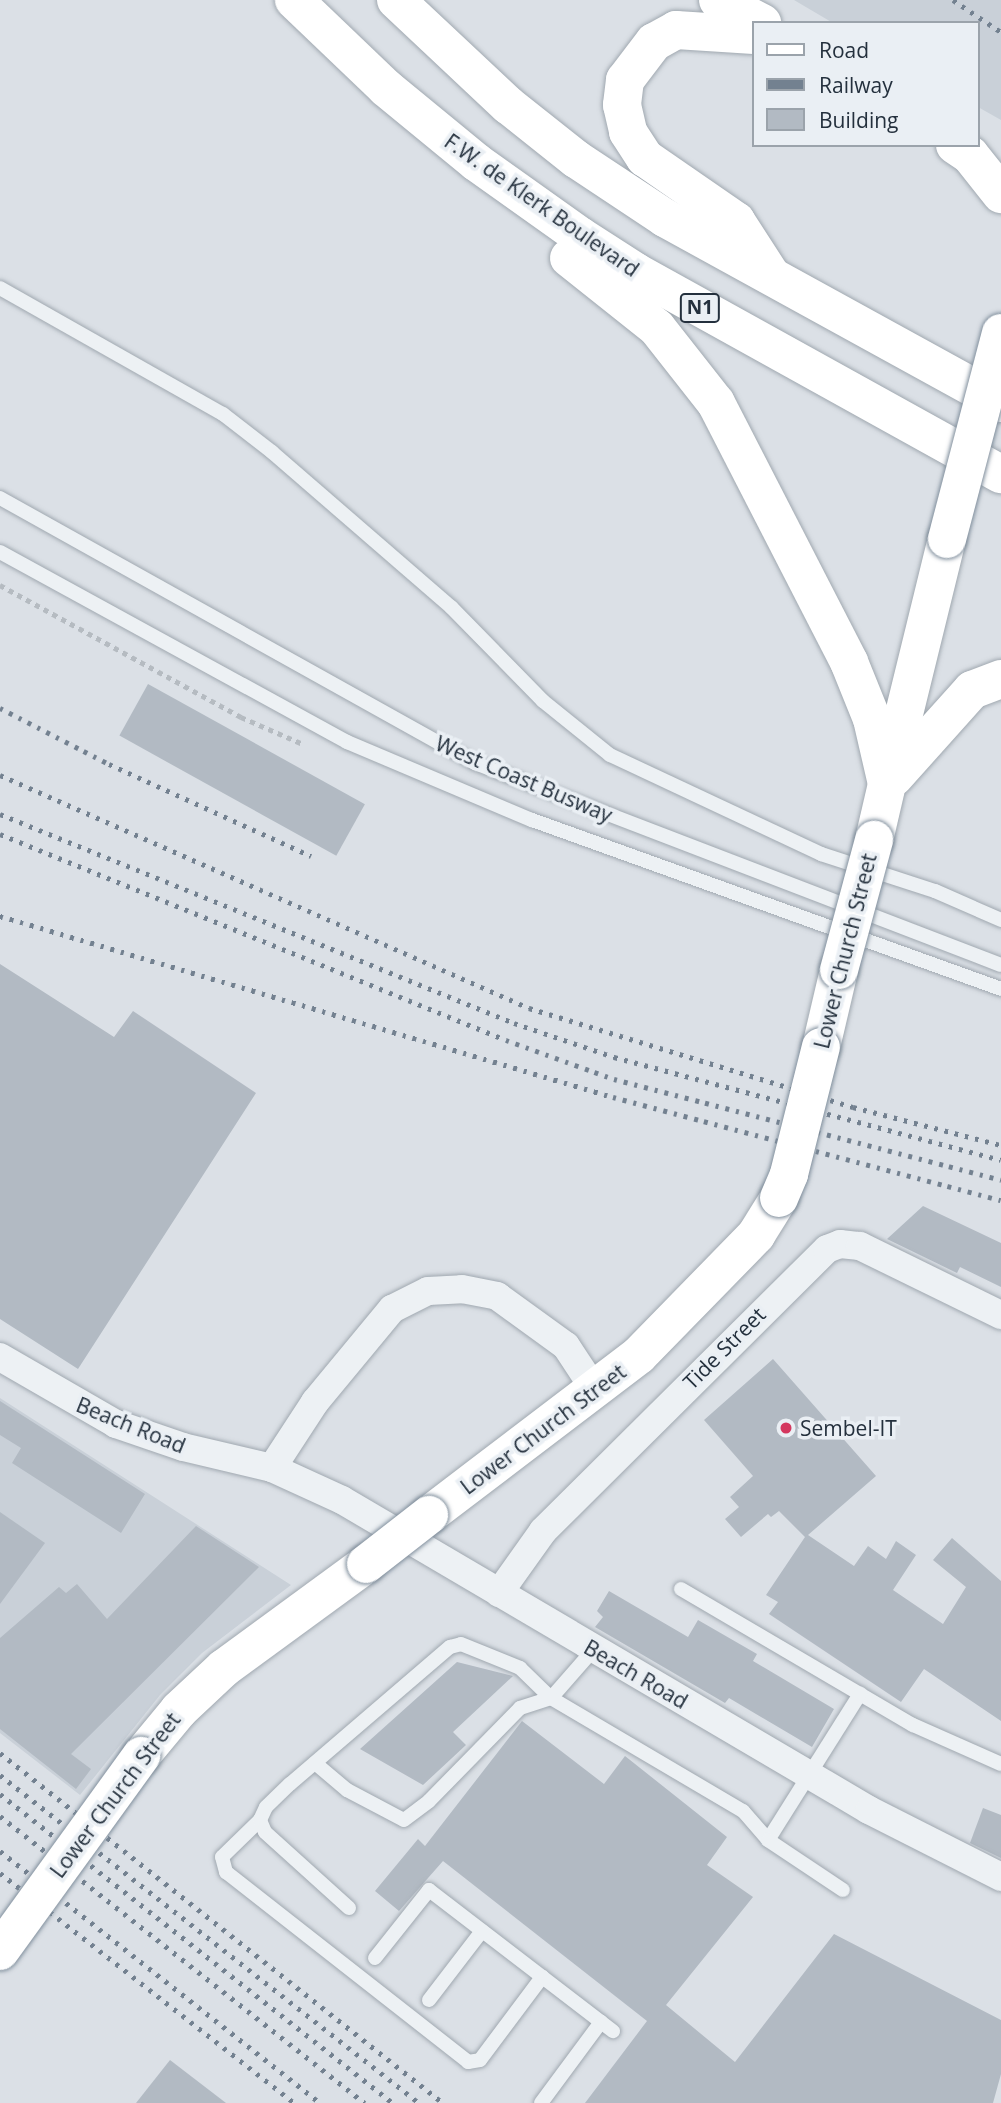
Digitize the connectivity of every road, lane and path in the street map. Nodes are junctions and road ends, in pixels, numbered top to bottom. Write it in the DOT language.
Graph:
graph roads {
  1 [pos="294,0"];
  2 [pos="396,0"];
  3 [pos="718,0"];
  4 [pos="758,21"];
  5 [pos="752,35"];
  6 [pos="958,147"];
  7 [pos="475,162"];
  8 [pos="1001,194"];
  9 [pos="773,277"];
  10 [pos="0,288"];
  11 [pos="1001,333"];
  12 [pos="1001,403"];
  13 [pos="1001,474"];
  14 [pos="0,498"];
  15 [pos="0,552"];
  16 [pos="1001,679"];
  17 [pos="887,784"];
  18 [pos="1001,920"];
  19 [pos="1001,965"];
  20 [pos="1001,989"];
  21 [pos="1001,1315"];
  22 [pos="0,1357"];
  23 [pos="595,1390"];
  24 [pos="272,1468"];
  25 [pos="681,1589"];
  26 [pos="499,1593"];
  27 [pos="594,1649"];
  28 [pos="860,1694"];
  29 [pos="551,1698"];
  30 [pos="315,1763"];
  31 [pos="1001,1765"];
  32 [pos="807,1774"];
  33 [pos="260,1820"];
  34 [pos="768,1840"];
  35 [pos="1001,1877"];
  36 [pos="843,1890"];
  37 [pos="349,1908"];
  38 [pos="482,1931"];
  39 [pos="0,1951"];
  40 [pos="375,1958"];
  41 [pos="542,1977"];
  42 [pos="429,2000"];
  43 [pos="601,2022"];
  44 [pos="613,2031"];
  45 [pos="541,2103"];
  1 -- 7 [label="main road, F.W. de Klerk Boulevard / N1"];
  2 -- 9 [label="main road"];
  3 -- 4 [label="main road"];
  5 -- 9 [label="main road"];
  6 -- 8 [label="main road"];
  7 -- 13 [label="main road, F.W. de Klerk Boulevard / N1"];
  7 -- 17 [label="main road"];
  9 -- 12 [label="main road"];
  10 -- 18 [label="lane"];
  11 -- 17 [label="main road, Lower Church Street, bridge"];
  14 -- 19 [label="lane, West Coast Busway"];
  15 -- 20 [label="lane, West Coast Busway"];
  16 -- 17 [label="main road"];
  17 -- 23 [label="main road, Lower Church Street, bridge"];
  21 -- 26 [label="street, Tide Street"];
  22 -- 24 [label="street, Beach Road"];
  23 -- 24 [label="street"];
  23 -- 39 [label="main road, Lower Church Street, bridge"];
  24 -- 26 [label="street, Beach Road"];
  25 -- 28 [label="lane"];
  26 -- 27 [label="street, Beach Road"];
  27 -- 29 [label="lane"];
  27 -- 32 [label="street, Beach Road"];
  28 -- 31 [label="lane"];
  28 -- 32 [label="lane"];
  29 -- 30 [label="lane"];
  29 -- 30 [label="lane"];
  29 -- 34 [label="lane"];
  30 -- 33 [label="lane"];
  32 -- 34 [label="lane"];
  32 -- 35 [label="street, Beach Road"];
  33 -- 37 [label="lane"];
  33 -- 41 [label="lane"];
  34 -- 36 [label="lane"];
  38 -- 40 [label="lane"];
  38 -- 41 [label="lane"];
  38 -- 42 [label="lane"];
  41 -- 43 [label="lane"];
  43 -- 44 [label="lane"];
  43 -- 45 [label="lane"];
}
